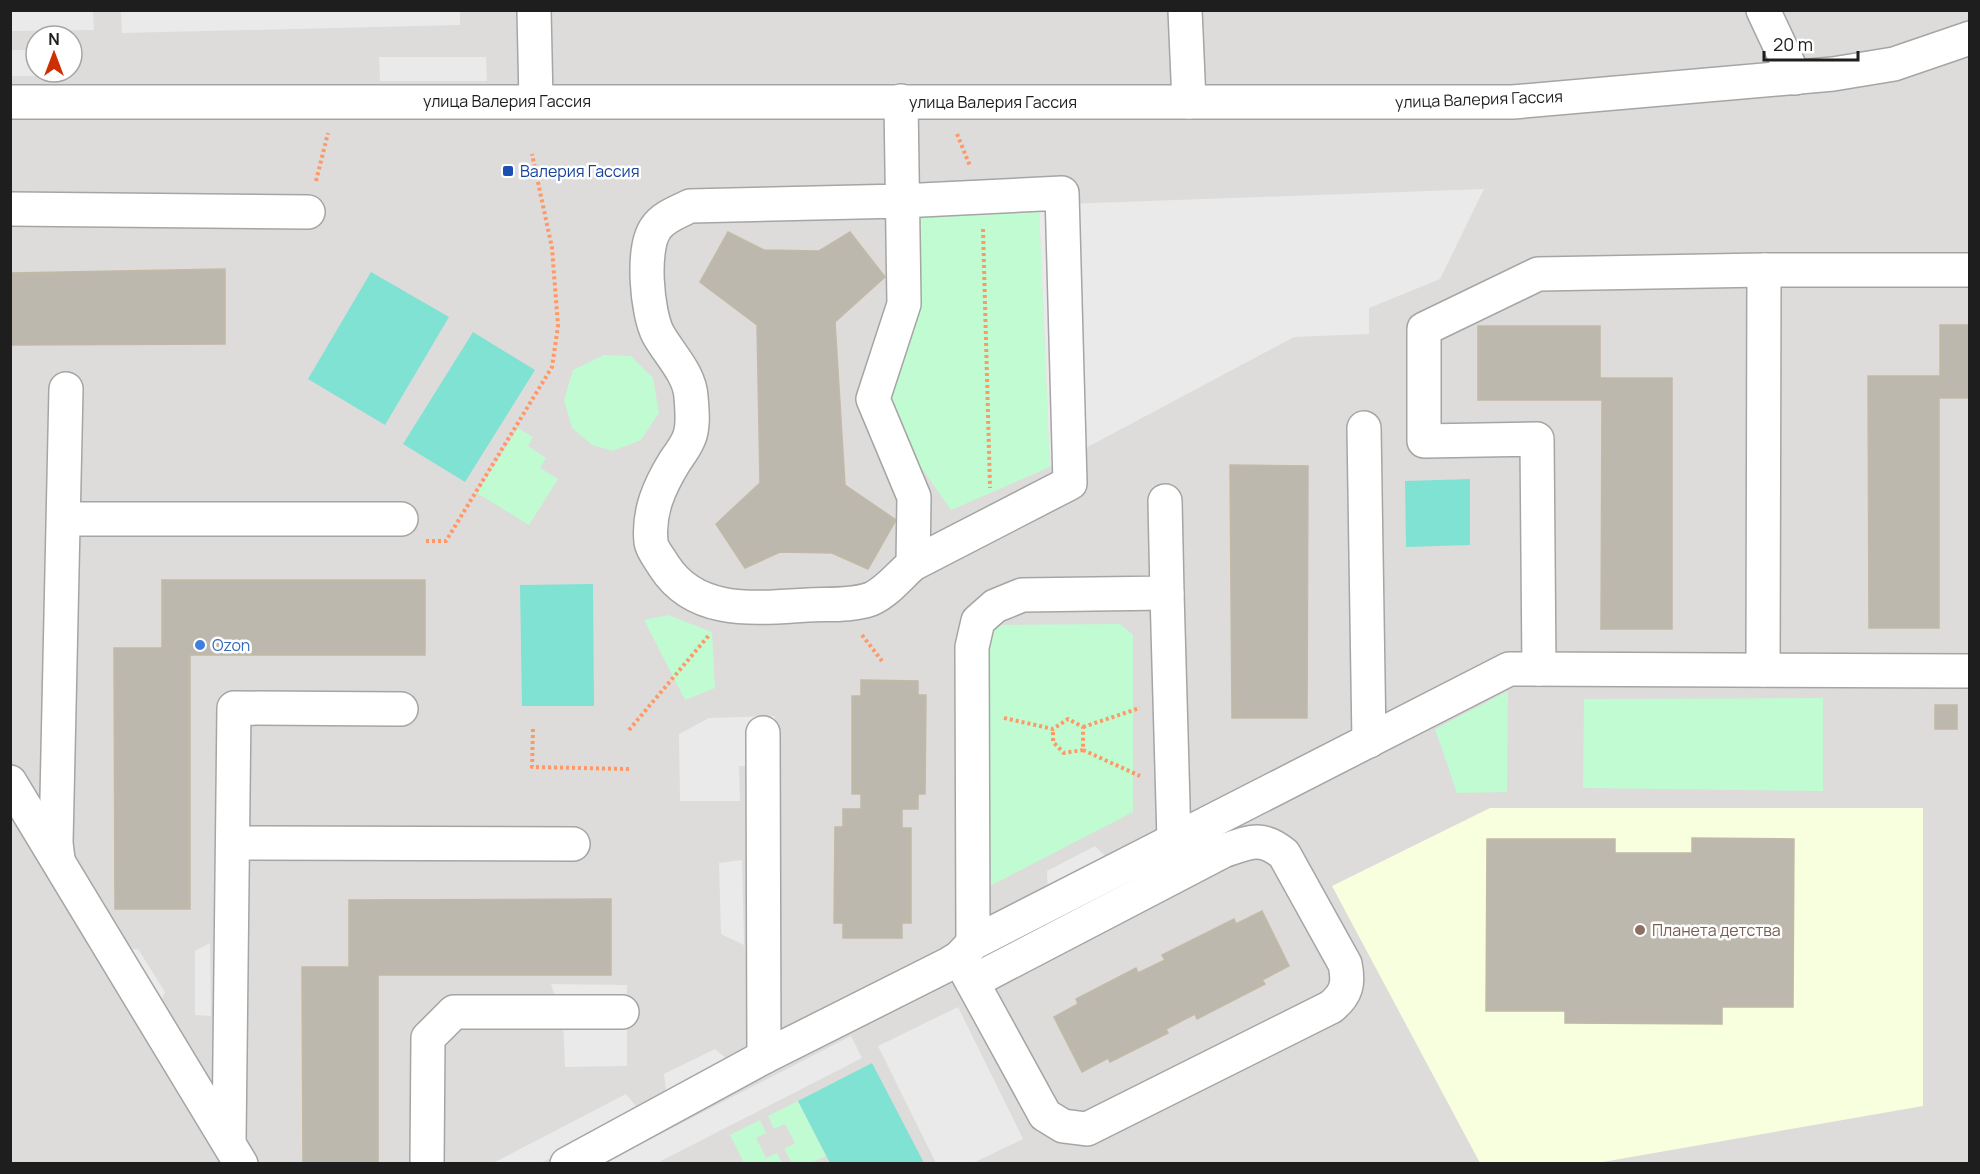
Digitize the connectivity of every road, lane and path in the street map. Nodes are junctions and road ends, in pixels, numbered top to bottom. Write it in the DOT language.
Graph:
graph roads {
  1 [pos="534,10"];
  2 [pos="1185,10"];
  3 [pos="1763,10"];
  4 [pos="1970,38"];
  5 [pos="1795,78"];
  6 [pos="536,101"];
  7 [pos="901,101"];
  8 [pos="10,102"];
  9 [pos="1189,102"];
  10 [pos="956,134"];
  11 [pos="328,136"];
  12 [pos="532,154"];
  13 [pos="982,197"];
  14 [pos="901,201"];
  15 [pos="10,209"];
  16 [pos="308,212"];
  17 [pos="1764,270"];
  18 [pos="1970,270"];
  19 [pos="66,389"];
  20 [pos="1364,428"];
  21 [pos="1166,501"];
  22 [pos="65,519"];
  23 [pos="401,519"];
  24 [pos="991,524"];
  25 [pos="913,564"];
  26 [pos="1167,593"];
  27 [pos="735,605"];
  28 [pos="1539,669"];
  29 [pos="1763,670"];
  30 [pos="1970,671"];
  31 [pos="1170,697"];
  32 [pos="972,708"];
  33 [pos="401,709"];
  34 [pos="1083,727"];
  35 [pos="533,729"];
  36 [pos="1053,729"];
  37 [pos="629,730"];
  38 [pos="763,734"];
  39 [pos="1369,741"];
  40 [pos="1083,750"];
  41 [pos="629,769"];
  42 [pos="10,782"];
  43 [pos="1173,789"];
  44 [pos="1174,840"];
  45 [pos="233,843"];
  46 [pos="573,844"];
  47 [pos="58,859"];
  48 [pos="968,961"];
  49 [pos="622,1012"];
  50 [pos="764,1057"];
  51 [pos="235,1152"];
  52 [pos="427,1164"];
  53 [pos="567,1164"];
  1 -- 6 [label="street"];
  2 -- 9 [label="street"];
  3 -- 5 [label="street"];
  4 -- 5 [label="street, улица Валерия Гассия"];
  5 -- 9 [label="street, улица Валерия Гассия"];
  6 -- 7 [label="street, улица Валерия Гассия"];
  6 -- 8 [label="street, улица Валерия Гассия"];
  7 -- 9 [label="street, улица Валерия Гассия"];
  7 -- 14 [label="street"];
  10 -- 13 [label="path"];
  11 -- 16 [label="path"];
  12 -- 23 [label="path"];
  13 -- 14 [label="street"];
  13 -- 24 [label="path"];
  13 -- 24 [label="street"];
  14 -- 25 [label="street"];
  14 -- 27 [label="street"];
  15 -- 16 [label="street"];
  17 -- 18 [label="street"];
  17 -- 28 [label="street"];
  17 -- 29 [label="street"];
  19 -- 22 [label="street"];
  20 -- 39 [label="street"];
  21 -- 26 [label="street"];
  22 -- 23 [label="street"];
  22 -- 47 [label="street"];
  24 -- 25 [label="street"];
  25 -- 27 [label="street"];
  26 -- 31 [label="street"];
  26 -- 32 [label="street"];
  27 -- 37 [label="path"];
  28 -- 29 [label="street"];
  28 -- 39 [label="street"];
  29 -- 30 [label="street"];
  31 -- 34 [label="path"];
  31 -- 43 [label="street"];
  32 -- 36 [label="path"];
  32 -- 48 [label="street"];
  33 -- 45 [label="street"];
  34 -- 36 [label="path"];
  34 -- 40 [label="path"];
  35 -- 41 [label="path"];
  36 -- 40 [label="path"];
  38 -- 50 [label="street"];
  39 -- 44 [label="street"];
  40 -- 43 [label="path"];
  42 -- 47 [label="street"];
  43 -- 44 [label="street"];
  44 -- 48 [label="street"];
  45 -- 46 [label="street"];
  45 -- 51 [label="street"];
  47 -- 51 [label="street"];
  48 -- 48 [label="street"];
  48 -- 50 [label="street"];
  49 -- 52 [label="street"];
  50 -- 53 [label="street"];
}
